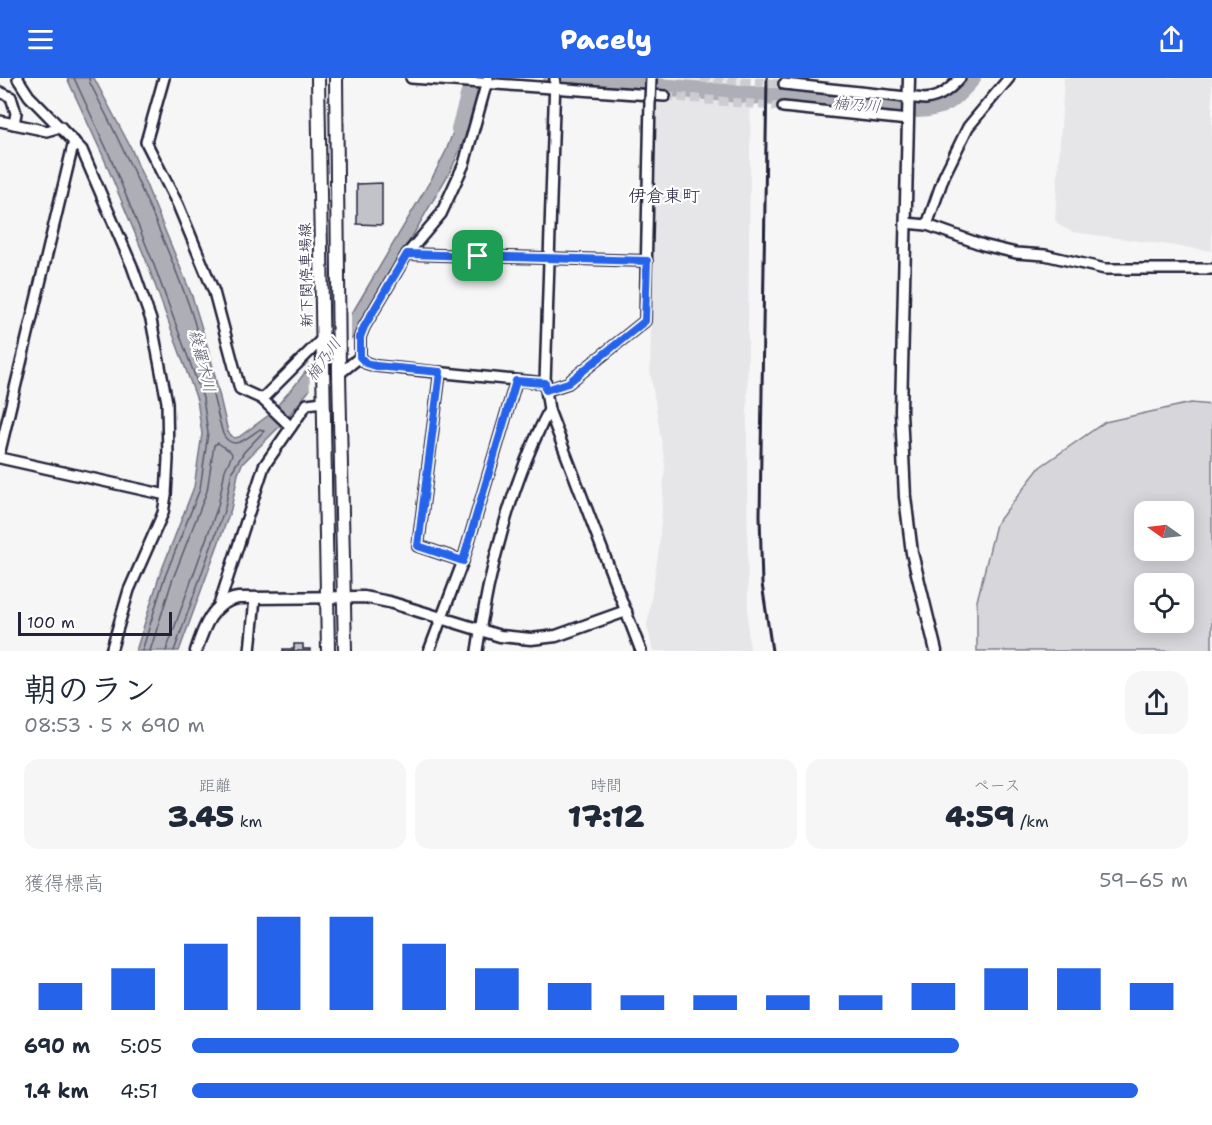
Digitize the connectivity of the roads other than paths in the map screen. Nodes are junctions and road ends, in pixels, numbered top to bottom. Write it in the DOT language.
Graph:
graph roads {
  1 [pos="164,78"];
  2 [pos="318,78"];
  3 [pos="336,78"];
  4 [pos="411,78"];
  5 [pos="651,78"];
  6 [pos="909,78"];
  7 [pos="960,78"];
  8 [pos="1009,78"];
  9 [pos="18,79"];
  10 [pos="457,80"];
  11 [pos="486,80"];
  12 [pos="554,83"];
  13 [pos="784,84"];
  14 [pos="0,92"];
  15 [pos="665,96"];
  16 [pos="909,97"];
  17 [pos="783,106"];
  18 [pos="908,120"];
  19 [pos="0,121"];
  20 [pos="14,124"];
  21 [pos="61,127"];
  22 [pos="74,141"];
  23 [pos="905,223"];
  24 [pos="927,225"];
  25 [pos="407,254"];
  26 [pos="548,259"];
  27 [pos="647,261"];
  28 [pos="1212,269"];
  29 [pos="322,339"];
  30 [pos="360,357"];
  31 [pos="339,371"];
  32 [pos="440,372"];
  33 [pos="516,381"];
  34 [pos="546,387"];
  35 [pos="264,402"];
  36 [pos="323,402"];
  37 [pos="549,410"];
  38 [pos="289,425"];
  39 [pos="0,451"];
  40 [pos="0,458"];
  41 [pos="166,495"];
  42 [pos="463,561"];
  43 [pos="328,597"];
  44 [pos="344,597"];
  45 [pos="255,598"];
  46 [pos="219,605"];
  47 [pos="626,611"];
  48 [pos="440,617"];
  49 [pos="479,631"];
  50 [pos="111,651"];
  51 [pos="196,651"];
  52 [pos="250,651"];
  53 [pos="328,651"];
  54 [pos="345,651"];
  55 [pos="429,651"];
  56 [pos="477,651"];
  57 [pos="641,651"];
  58 [pos="936,651"];
  1 -- 35 [label="street"];
  2 -- 29 [label="main road, 新下関停車場線"];
  3 -- 31 [label="main road"];
  4 -- 10 [label="street"];
  5 -- 27 [label="street, bridge"];
  6 -- 16 [label="street"];
  7 -- 16 [label="street"];
  8 -- 24 [label="street"];
  9 -- 21 [label="street"];
  10 -- 11 [label="street"];
  11 -- 12 [label="street"];
  11 -- 25 [label="street"];
  12 -- 15 [label="street"];
  12 -- 26 [label="street"];
  13 -- 16 [label="street"];
  14 -- 20 [label="street"];
  16 -- 18 [label="street"];
  17 -- 18 [label="street"];
  18 -- 23 [label="street"];
  19 -- 20 [label="street"];
  20 -- 21 [label="street"];
  21 -- 22 [label="street"];
  22 -- 39 [label="street"];
  22 -- 41 [label="street"];
  23 -- 24 [label="street"];
  23 -- 58 [label="street"];
  24 -- 28 [label="street"];
  25 -- 26 [label="street"];
  25 -- 30 [label="street"];
  26 -- 27 [label="street"];
  26 -- 34 [label="street"];
  27 -- 34 [label="street"];
  29 -- 35 [label="street"];
  29 -- 36 [label="main road, 新下関停車場線"];
  30 -- 31 [label="street"];
  30 -- 32 [label="street"];
  31 -- 44 [label="main road"];
  32 -- 33 [label="street"];
  32 -- 42 [label="street"];
  33 -- 34 [label="street"];
  33 -- 42 [label="street"];
  34 -- 37 [label="street"];
  35 -- 38 [label="street"];
  36 -- 38 [label="street"];
  36 -- 43 [label="main road, 新下関停車場線"];
  37 -- 47 [label="street"];
  37 -- 49 [label="street"];
  38 -- 46 [label="street"];
  40 -- 41 [label="street"];
  41 -- 50 [label="street"];
  42 -- 48 [label="street"];
  43 -- 44 [label="street"];
  43 -- 45 [label="street"];
  43 -- 53 [label="main road, 新下関停車場線"];
  44 -- 48 [label="street"];
  44 -- 54 [label="main road"];
  45 -- 46 [label="street"];
  45 -- 52 [label="street"];
  46 -- 51 [label="street"];
  47 -- 49 [label="street"];
  47 -- 57 [label="street"];
  48 -- 49 [label="street"];
  48 -- 55 [label="street"];
  49 -- 56 [label="street"];
}
